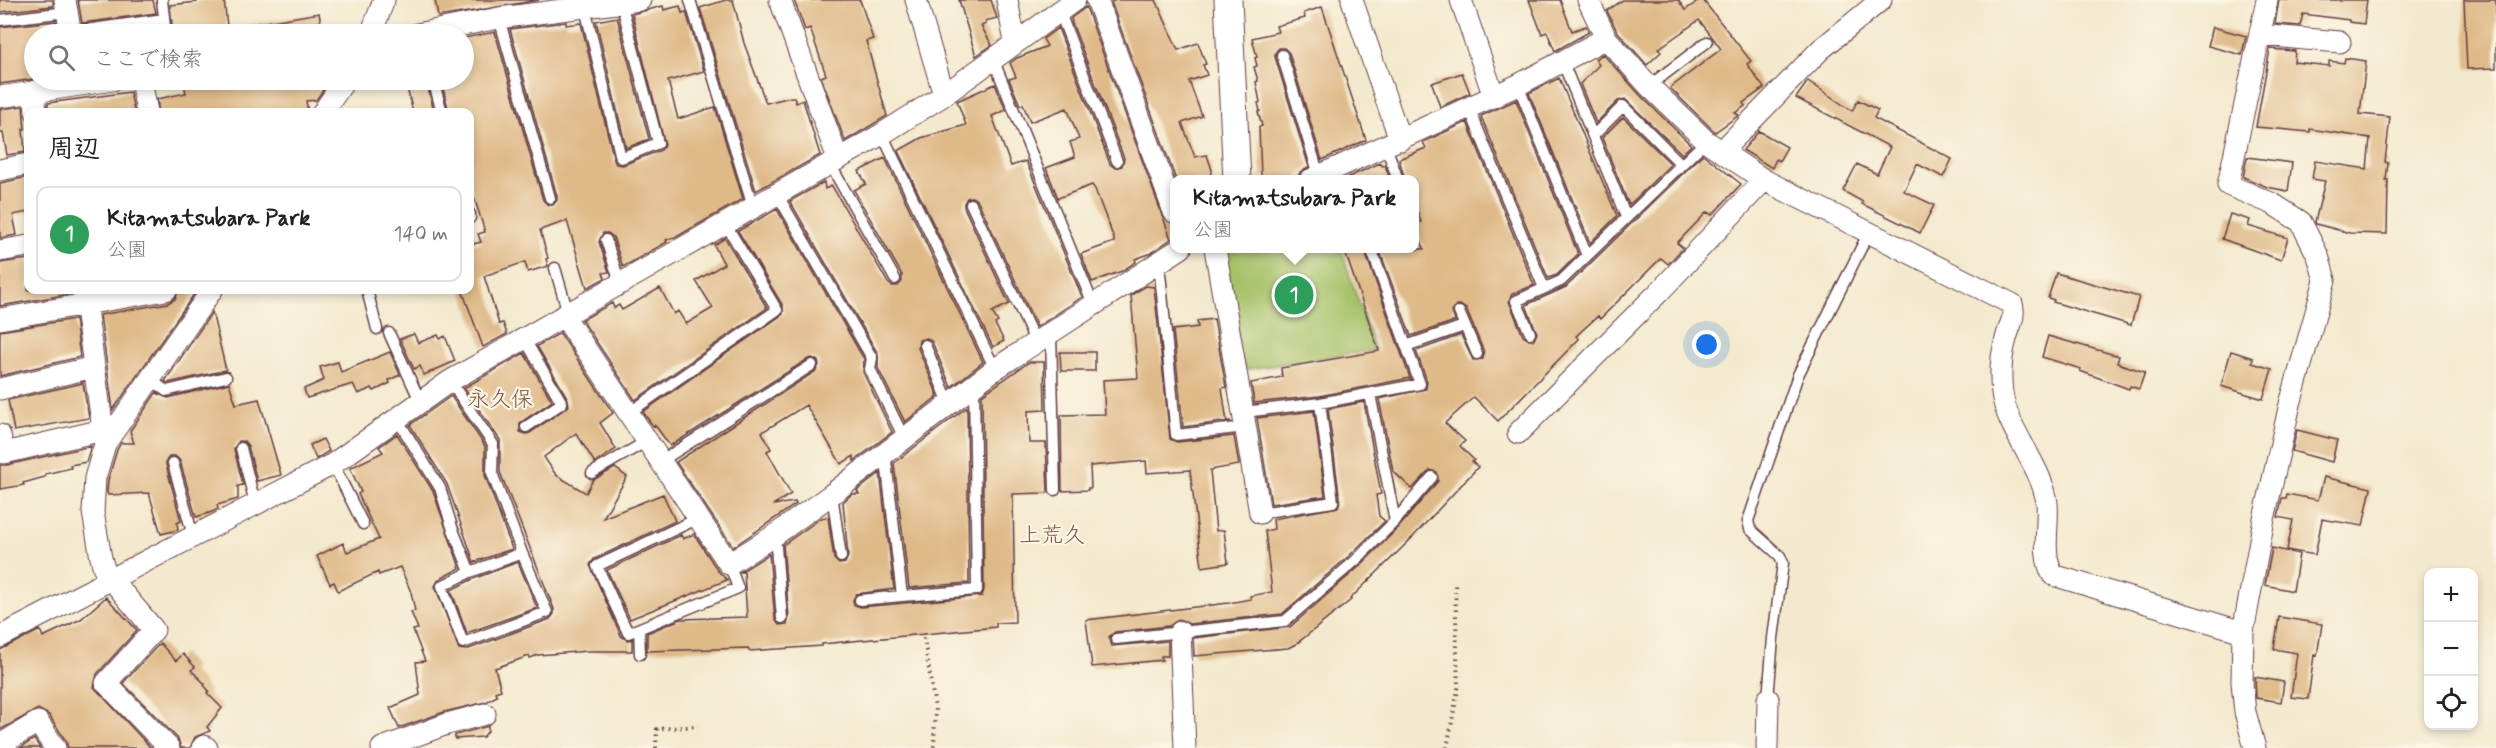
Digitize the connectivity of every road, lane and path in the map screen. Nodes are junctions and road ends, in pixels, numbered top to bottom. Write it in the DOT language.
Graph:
graph roads {
  1 [pos="162,0"];
  2 [pos="384,0"];
  3 [pos="690,0"];
  4 [pos="780,0"];
  5 [pos="916,0"];
  6 [pos="1007,0"];
  7 [pos="1097,0"];
  8 [pos="1228,0"];
  9 [pos="1352,0"];
  10 [pos="1461,0"];
  11 [pos="1589,0"];
  12 [pos="1881,0"];
  13 [pos="2268,0"];
  14 [pos="630,1"];
  15 [pos="588,5"];
  16 [pos="1067,5"];
  17 [pos="500,18"];
  18 [pos="164,19"];
  19 [pos="0,20"];
  20 [pos="68,20"];
  21 [pos="165,24"];
  22 [pos="375,24"];
  23 [pos="470,24"];
  24 [pos="2260,35"];
  25 [pos="1606,38"];
  26 [pos="1015,42"];
  27 [pos="1707,42"];
  28 [pos="2340,42"];
  29 [pos="1282,55"];
  30 [pos="993,59"];
  31 [pos="1563,63"];
  32 [pos="1518,85"];
  33 [pos="1649,87"];
  34 [pos="39,90"];
  35 [pos="143,90"];
  36 [pos="339,90"];
  37 [pos="436,90"];
  38 [pos="34,91"];
  39 [pos="944,95"];
  40 [pos="0,97"];
  41 [pos="1494,97"];
  42 [pos="36,108"];
  43 [pos="146,108"];
  44 [pos="328,108"];
  45 [pos="441,108"];
  46 [pos="1469,108"];
  47 [pos="882,134"];
  48 [pos="1593,136"];
  49 [pos="1393,143"];
  50 [pos="1714,146"];
  51 [pos="1117,161"];
  52 [pos="834,162"];
  53 [pos="24,165"];
  54 [pos="1682,165"];
  55 [pos="0,170"];
  56 [pos="1344,173"];
  57 [pos="1238,175"];
  58 [pos="1313,175"];
  59 [pos="1329,175"];
  60 [pos="1397,175"];
  61 [pos="1764,180"];
  62 [pos="777,194"];
  63 [pos="550,198"];
  64 [pos="1170,201"];
  65 [pos="971,204"];
  66 [pos="753,207"];
  67 [pos="1626,217"];
  68 [pos="725,223"];
  69 [pos="1869,232"];
  70 [pos="606,240"];
  71 [pos="24,247"];
  72 [pos="0,251"];
  73 [pos="1175,253"];
  74 [pos="1216,253"];
  75 [pos="1372,253"];
  76 [pos="1587,256"];
  77 [pos="1159,263"];
  78 [pos="555,268"];
  79 [pos="895,279"];
  80 [pos="620,283"];
  81 [pos="1545,288"];
  82 [pos="139,294"];
  83 [pos="209,294"];
  84 [pos="368,294"];
  85 [pos="85,302"];
  86 [pos="1093,304"];
  87 [pos="1459,312"];
  88 [pos="566,315"];
  89 [pos="0,319"];
  90 [pos="1464,326"];
  91 [pos="377,329"];
  92 [pos="389,333"];
  93 [pos="1530,333"];
  94 [pos="524,338"];
  95 [pos="1044,338"];
  96 [pos="925,345"];
  97 [pos="1406,346"];
  98 [pos="1477,354"];
  99 [pos="812,364"];
  100 [pos="94,367"];
  101 [pos="995,369"];
  102 [pos="226,377"];
  103 [pos="150,379"];
  104 [pos="450,381"];
  105 [pos="974,385"];
  106 [pos="0,388"];
  107 [pos="1370,394"];
  108 [pos="421,403"];
  109 [pos="949,403"];
  110 [pos="1320,403"];
  111 [pos="629,413"];
  112 [pos="397,419"];
  113 [pos="1245,420"];
  114 [pos="526,427"];
  115 [pos="1518,433"];
  116 [pos="0,435"];
  117 [pos="104,437"];
  118 [pos="904,438"];
  119 [pos="647,441"];
  120 [pos="241,448"];
  121 [pos="885,452"];
  122 [pos="661,461"];
  123 [pos="173,463"];
  124 [pos="333,464"];
  125 [pos="592,473"];
  126 [pos="1432,477"];
  127 [pos="1055,490"];
  128 [pos="832,494"];
  129 [pos="255,503"];
  130 [pos="1260,513"];
  131 [pos="699,518"];
  132 [pos="1395,521"];
  133 [pos="363,524"];
  134 [pos="776,535"];
  135 [pos="193,536"];
  136 [pos="522,553"];
  137 [pos="841,558"];
  138 [pos="729,564"];
  139 [pos="470,572"];
  140 [pos="110,581"];
  141 [pos="1455,581"];
  142 [pos="902,596"];
  143 [pos="860,600"];
  144 [pos="783,618"];
  145 [pos="639,629"];
  146 [pos="1180,632"];
  147 [pos="2243,632"];
  148 [pos="0,637"];
  149 [pos="924,638"];
  150 [pos="1116,639"];
  151 [pos="640,654"];
  152 [pos="1768,699"];
  153 [pos="485,714"];
  154 [pos="698,726"];
  155 [pos="0,745"];
  156 [pos="55,748"];
  157 [pos="169,748"];
  158 [pos="202,748"];
  159 [pos="207,748"];
  160 [pos="382,748"];
  161 [pos="656,748"];
  162 [pos="934,748"];
  163 [pos="1185,748"];
  164 [pos="1448,748"];
  165 [pos="1767,748"];
  166 [pos="2255,748"];
  1 -- 18 [label="lane"];
  2 -- 22 [label="street"];
  3 -- 66 [label="lane"];
  4 -- 52 [label="street"];
  5 -- 39 [label="street"];
  6 -- 26 [label="street"];
  7 -- 64 [label="street"];
  8 -- 57 [label="street"];
  9 -- 49 [label="street"];
  10 -- 41 [label="street"];
  11 -- 25 [label="street"];
  12 -- 50 [label="street"];
  13 -- 24 [label="street"];
  14 -- 15 [label="street"];
  14 -- 15 [label="lane"];
  15 -- 17 [label="street"];
  16 -- 26 [label="street"];
  16 -- 51 [label="lane"];
  17 -- 23 [label="street"];
  17 -- 63 [label="lane"];
  18 -- 20 [label="lane"];
  18 -- 21 [label="lane"];
  19 -- 20 [label="lane"];
  24 -- 28 [label="street"];
  24 -- 147 [label="street"];
  25 -- 31 [label="street"];
  25 -- 33 [label="street"];
  26 -- 30 [label="street"];
  27 -- 33 [label="lane"];
  29 -- 58 [label="lane"];
  30 -- 39 [label="street"];
  30 -- 86 [label="lane"];
  31 -- 32 [label="street"];
  31 -- 48 [label="lane"];
  32 -- 41 [label="street"];
  32 -- 76 [label="lane"];
  33 -- 50 [label="street"];
  34 -- 38 [label="street"];
  35 -- 43 [label="street"];
  36 -- 44 [label="street"];
  37 -- 45 [label="lane"];
  38 -- 40 [label="street"];
  38 -- 42 [label="street"];
  39 -- 47 [label="street"];
  41 -- 46 [label="street"];
  46 -- 49 [label="street"];
  46 -- 81 [label="lane"];
  47 -- 52 [label="street"];
  47 -- 101 [label="lane"];
  48 -- 54 [label="lane"];
  48 -- 67 [label="lane"];
  49 -- 56 [label="street"];
  49 -- 60 [label="lane"];
  50 -- 54 [label="lane"];
  50 -- 61 [label="street"];
  52 -- 62 [label="street"];
  52 -- 79 [label="lane"];
  53 -- 55 [label="street"];
  54 -- 67 [label="lane"];
  56 -- 59 [label="street"];
  61 -- 69 [label="street"];
  61 -- 115 [label="street"];
  62 -- 66 [label="street"];
  62 -- 118 [label="lane"];
  65 -- 95 [label="lane"];
  66 -- 68 [label="street"];
  67 -- 76 [label="lane"];
  68 -- 80 [label="street"];
  68 -- 111 [label="lane"];
  69 -- 147 [label="street"];
  69 -- 152 [label="lane"];
  70 -- 80 [label="lane"];
  71 -- 72 [label="street"];
  73 -- 77 [label="street"];
  74 -- 113 [label="street"];
  75 -- 97 [label="lane"];
  76 -- 81 [label="lane"];
  77 -- 86 [label="street"];
  77 -- 113 [label="lane"];
  78 -- 88 [label="lane"];
  80 -- 88 [label="street"];
  81 -- 93 [label="lane"];
  82 -- 85 [label="street"];
  83 -- 103 [label="street"];
  84 -- 91 [label="lane"];
  85 -- 89 [label="street"];
  85 -- 100 [label="street"];
  86 -- 95 [label="street"];
  87 -- 90 [label="lane"];
  88 -- 94 [label="street"];
  88 -- 111 [label="street"];
  90 -- 97 [label="lane"];
  90 -- 98 [label="lane"];
  92 -- 108 [label="lane"];
  94 -- 104 [label="street"];
  94 -- 114 [label="lane"];
  95 -- 101 [label="street"];
  95 -- 127 [label="lane"];
  96 -- 109 [label="lane"];
  97 -- 107 [label="lane"];
  99 -- 122 [label="lane"];
  100 -- 106 [label="street"];
  100 -- 117 [label="street"];
  101 -- 105 [label="street"];
  102 -- 103 [label="lane"];
  103 -- 117 [label="street"];
  104 -- 108 [label="street"];
  104 -- 136 [label="lane"];
  105 -- 109 [label="street"];
  105 -- 142 [label="lane"];
  107 -- 110 [label="lane"];
  107 -- 132 [label="lane"];
  108 -- 112 [label="street"];
  109 -- 118 [label="street"];
  110 -- 113 [label="lane"];
  110 -- 130 [label="lane"];
  111 -- 119 [label="street"];
  112 -- 124 [label="street"];
  112 -- 139 [label="lane"];
  113 -- 130 [label="street"];
  116 -- 117 [label="street"];
  117 -- 140 [label="street"];
  118 -- 121 [label="street"];
  119 -- 122 [label="street"];
  119 -- 125 [label="lane"];
  120 -- 129 [label="lane"];
  121 -- 128 [label="street"];
  121 -- 142 [label="lane"];
  122 -- 131 [label="street"];
  123 -- 135 [label="lane"];
  124 -- 129 [label="street"];
  124 -- 133 [label="lane"];
  126 -- 132 [label="lane"];
  128 -- 134 [label="street"];
  128 -- 137 [label="lane"];
  129 -- 135 [label="street"];
  131 -- 138 [label="street"];
  131 -- 145 [label="lane"];
  132 -- 146 [label="lane"];
  134 -- 138 [label="street"];
  134 -- 144 [label="lane"];
  135 -- 140 [label="street"];
  136 -- 139 [label="lane"];
  136 -- 139 [label="lane"];
  138 -- 145 [label="lane"];
  140 -- 148 [label="street"];
  140 -- 157 [label="street"];
  141 -- 164 [label="path"];
  142 -- 143 [label="lane"];
  145 -- 151 [label="lane"];
  146 -- 150 [label="lane"];
  146 -- 163 [label="street"];
  147 -- 166 [label="street"];
  149 -- 162 [label="path"];
  152 -- 165 [label="street"];
  153 -- 160 [label="street"];
  154 -- 161 [label="path"];
  155 -- 156 [label="street"];
  158 -- 159 [label="street"];
}
